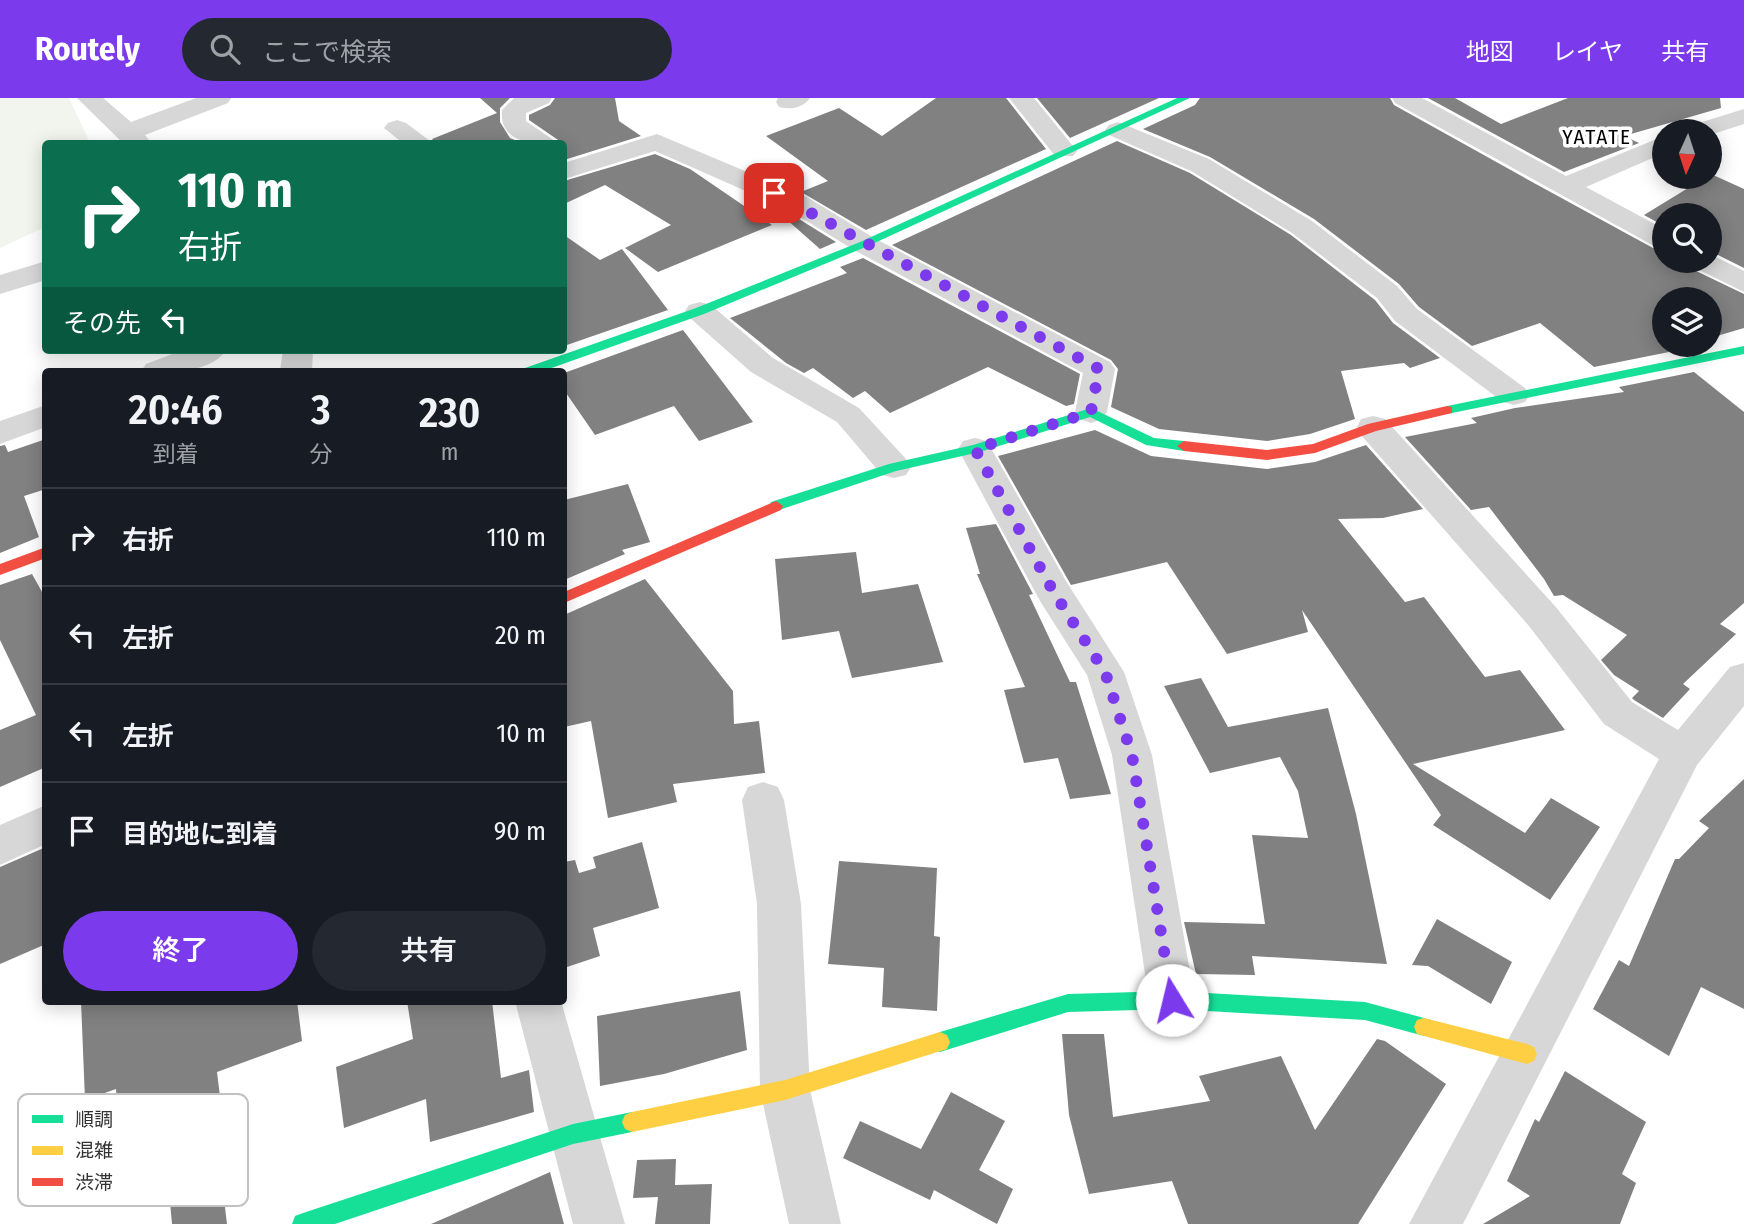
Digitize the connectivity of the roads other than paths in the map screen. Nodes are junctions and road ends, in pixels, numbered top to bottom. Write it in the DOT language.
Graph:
graph roads {
  1 [pos="89,98"];
  2 [pos="219,98"];
  3 [pos="540,98"];
  4 [pos="1023,98"];
  5 [pos="1185,98"];
  6 [pos="1404,98"];
  7 [pos="1744,116"];
  8 [pos="1722,123"];
  9 [pos="397,128"];
  10 [pos="1118,130"];
  11 [pos="134,138"];
  12 [pos="416,140"];
  13 [pos="540,140"];
  14 [pos="1652,149"];
  15 [pos="1064,151"];
  16 [pos="570,163"];
  17 [pos="1565,186"];
  18 [pos="1652,233"];
  19 [pos="864,244"];
  20 [pos="42,271"];
  21 [pos="1722,271"];
  22 [pos="1744,283"];
  23 [pos="0,285"];
  24 [pos="700,311"];
  25 [pos="1744,350"];
  26 [pos="201,354"];
  27 [pos="166,368"];
  28 [pos="538,368"];
  29 [pos="1514,396"];
  30 [pos="1091,412"];
  31 [pos="42,417"];
  32 [pos="1373,427"];
  33 [pos="0,433"];
  34 [pos="975,449"];
  35 [pos="894,467"];
  36 [pos="42,554"];
  37 [pos="0,570"];
  38 [pos="567,597"];
  39 [pos="1744,678"];
  40 [pos="1683,753"];
  41 [pos="763,800"];
  42 [pos="42,825"];
  43 [pos="0,846"];
  44 [pos="1172,1000"];
  45 [pos="539,1005"];
  46 [pos="1527,1054"];
  47 [pos="785,1090"];
  48 [pos="573,1134"];
  49 [pos="303,1224"];
  50 [pos="599,1224"];
  51 [pos="815,1224"];
  52 [pos="1435,1224"];
  1 -- 11 [label="street"];
  2 -- 11 [label="street"];
  3 -- 13 [label="street"];
  4 -- 15 [label="street"];
  5 -- 10 [label="street"];
  6 -- 17 [label="street"];
  7 -- 8 [label="street"];
  9 -- 12 [label="street"];
  10 -- 15 [label="street"];
  10 -- 29 [label="street"];
  14 -- 17 [label="street"];
  15 -- 19 [label="street"];
  16 -- 19 [label="street"];
  17 -- 18 [label="street"];
  19 -- 24 [label="street"];
  19 -- 30 [label="street"];
  20 -- 23 [label="street"];
  21 -- 22 [label="street"];
  24 -- 28 [label="street"];
  24 -- 35 [label="street"];
  25 -- 29 [label="street"];
  26 -- 27 [label="street"];
  29 -- 32 [label="street"];
  30 -- 32 [label="street"];
  30 -- 34 [label="street"];
  31 -- 33 [label="street"];
  32 -- 40 [label="street"];
  34 -- 35 [label="street"];
  34 -- 44 [label="street"];
  35 -- 38 [label="street"];
  36 -- 37 [label="street"];
  39 -- 40 [label="street"];
  40 -- 46 [label="street"];
  41 -- 47 [label="street"];
  42 -- 43 [label="street"];
  44 -- 46 [label="street"];
  44 -- 47 [label="street"];
  45 -- 48 [label="street"];
  46 -- 52 [label="street"];
  47 -- 48 [label="street"];
  47 -- 51 [label="street"];
  48 -- 49 [label="street"];
  48 -- 50 [label="street"];
}
